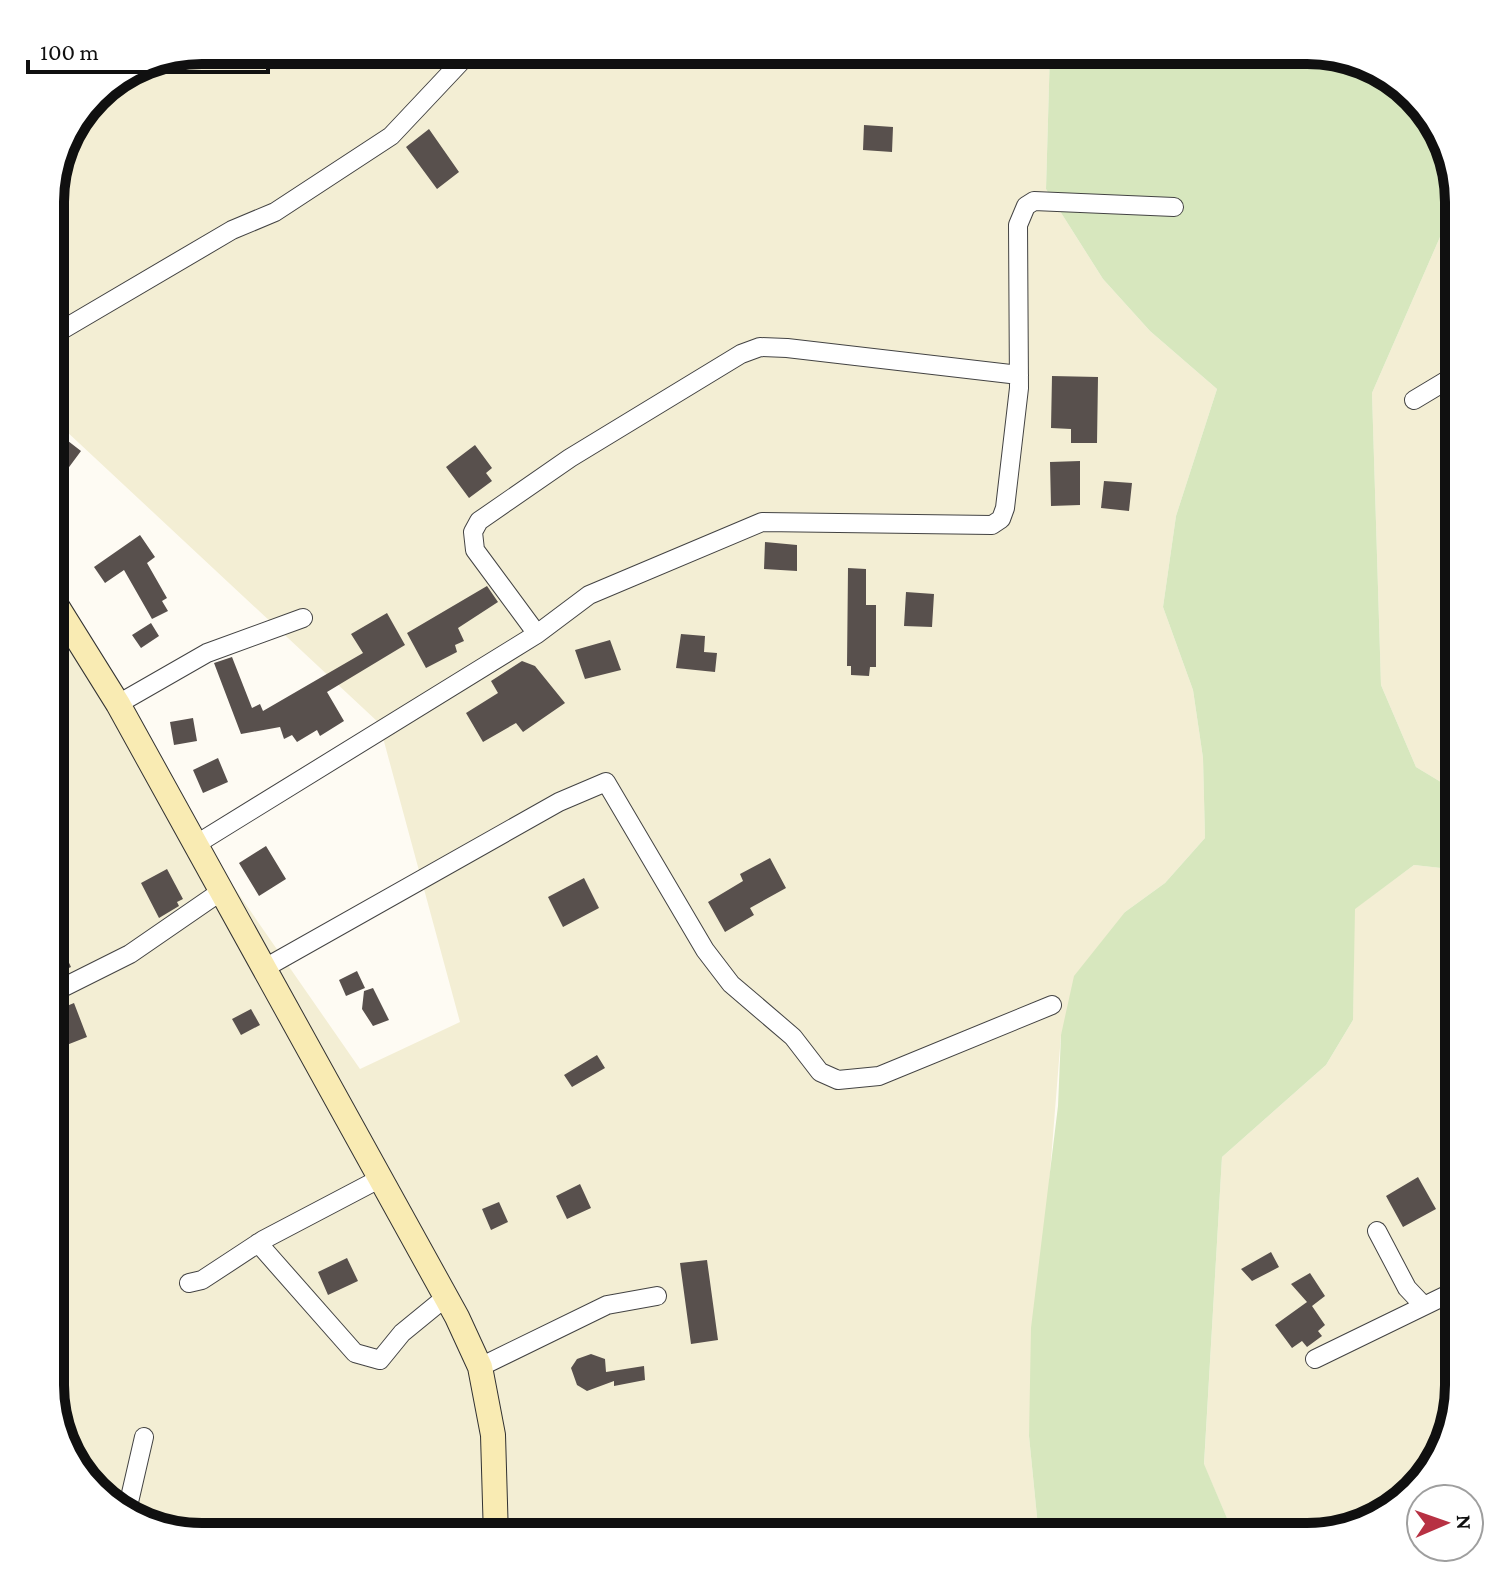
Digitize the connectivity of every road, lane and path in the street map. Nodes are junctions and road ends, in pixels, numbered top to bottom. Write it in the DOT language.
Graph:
graph roads {
  1 [pos="459,64"];
  2 [pos="1174,207"];
  3 [pos="64,329"];
  4 [pos="1019,375"];
  5 [pos="1445,381"];
  6 [pos="1414,400"];
  7 [pos="64,617"];
  8 [pos="303,618"];
  9 [pos="537,634"];
  10 [pos="118,704"];
  11 [pos="195,845"];
  12 [pos="220,892"];
  13 [pos="263,969"];
  14 [pos="64,987"];
  15 [pos="1052,1005"];
  16 [pos="381,1178"];
  17 [pos="1377,1231"];
  18 [pos="258,1243"];
  19 [pos="189,1283"];
  20 [pos="657,1296"];
  21 [pos="1445,1296"];
  22 [pos="446,1297"];
  23 [pos="1424,1306"];
  24 [pos="1315,1359"];
  25 [pos="480,1367"];
  26 [pos="144,1437"];
  27 [pos="129,1501"];
  28 [pos="496,1523"];
  1 -- 3 [label="street"];
  2 -- 4 [label="street"];
  4 -- 9 [label="street"];
  4 -- 9 [label="street"];
  5 -- 6 [label="street"];
  7 -- 10 [label="street"];
  8 -- 10 [label="street"];
  9 -- 11 [label="street"];
  10 -- 11 [label="street"];
  11 -- 12 [label="street"];
  12 -- 13 [label="street"];
  12 -- 14 [label="street"];
  13 -- 15 [label="street"];
  13 -- 16 [label="street"];
  16 -- 18 [label="street"];
  16 -- 22 [label="street"];
  17 -- 23 [label="street"];
  18 -- 19 [label="street"];
  18 -- 22 [label="street"];
  20 -- 25 [label="street"];
  21 -- 23 [label="street"];
  22 -- 25 [label="street"];
  23 -- 24 [label="street"];
  25 -- 28 [label="street"];
  26 -- 27 [label="street"];
}
